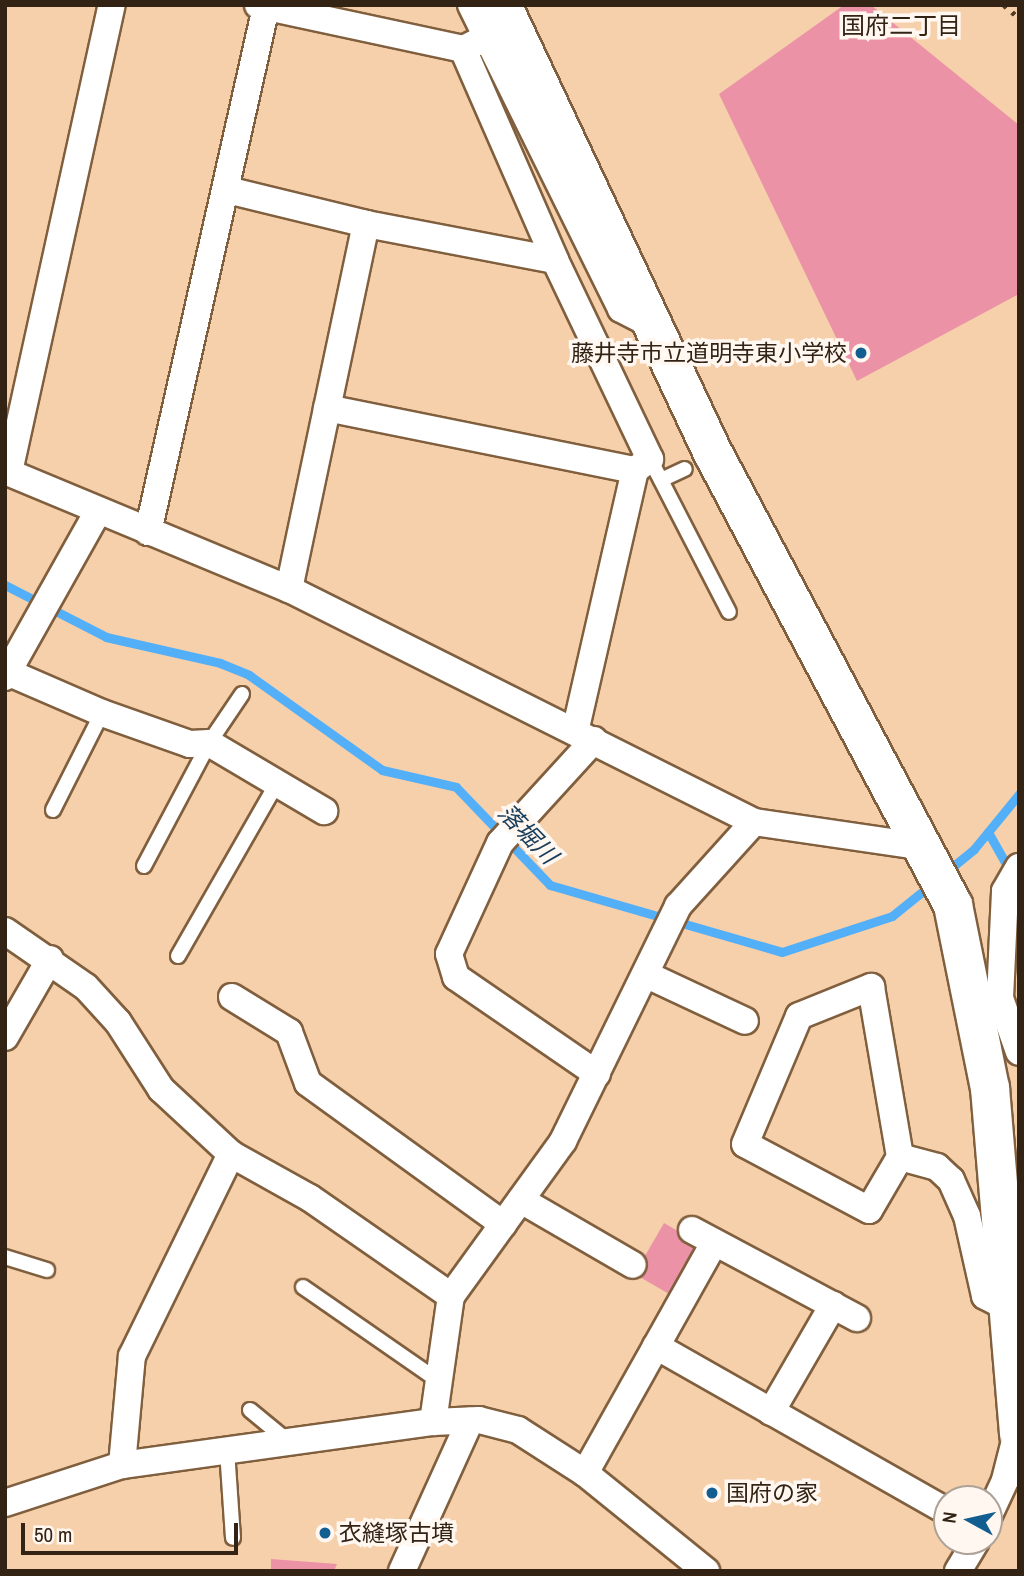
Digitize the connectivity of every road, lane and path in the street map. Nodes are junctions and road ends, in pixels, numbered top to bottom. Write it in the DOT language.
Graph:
graph roads {
  1 [pos="112,5"];
  2 [pos="471,5"];
  3 [pos="262,6"];
  4 [pos="483,31"];
  5 [pos="227,190"];
  6 [pos="366,224"];
  7 [pos="555,260"];
  8 [pos="327,408"];
  9 [pos="701,461"];
  10 [pos="649,470"];
  11 [pos="7,471"];
  12 [pos="98,511"];
  13 [pos="148,532"];
  14 [pos="289,589"];
  15 [pos="729,612"];
  16 [pos="6,673"];
  17 [pos="242,694"];
  18 [pos="102,713"];
  19 [pos="585,736"];
  20 [pos="209,743"];
  21 [pos="277,783"];
  22 [pos="52,810"];
  23 [pos="324,811"];
  24 [pos="754,822"];
  25 [pos="925,847"];
  26 [pos="144,866"];
  27 [pos="1019,867"];
  28 [pos="5,931"];
  29 [pos="178,956"];
  30 [pos="50,958"];
  31 [pos="647,975"];
  32 [pos="232,997"];
  33 [pos="987,1001"];
  34 [pos="745,1021"];
  35 [pos="5,1037"];
  36 [pos="1019,1052"];
  37 [pos="597,1074"];
  38 [pos="231,1154"];
  39 [pos="900,1157"];
  40 [pos="521,1200"];
  41 [pos="503,1224"];
  42 [pos="5,1257"];
  43 [pos="633,1265"];
  44 [pos="47,1270"];
  45 [pos="303,1287"];
  46 [pos="451,1296"];
  47 [pos="833,1305"];
  48 [pos="1011,1309"];
  49 [pos="857,1318"];
  50 [pos="656,1346"];
  51 [pos="439,1381"];
  52 [pos="250,1410"];
  53 [pos="771,1412"];
  54 [pos="470,1421"];
  55 [pos="433,1422"];
  56 [pos="1018,1434"];
  57 [pos="289,1442"];
  58 [pos="227,1450"];
  59 [pos="122,1465"];
  60 [pos="585,1473"];
  61 [pos="1003,1485"];
  62 [pos="5,1503"];
  63 [pos="933,1503"];
  64 [pos="233,1538"];
  65 [pos="402,1571"];
  66 [pos="706,1571"];
  1 -- 11 [label="street"];
  2 -- 4 [label="street"];
  3 -- 4 [label="street"];
  3 -- 5 [label="street"];
  4 -- 7 [label="street"];
  4 -- 9 [label="street"];
  5 -- 6 [label="street"];
  5 -- 13 [label="street"];
  6 -- 7 [label="street"];
  6 -- 8 [label="street"];
  7 -- 10 [label="street"];
  8 -- 10 [label="street"];
  8 -- 14 [label="street"];
  9 -- 10 [label="lane"];
  9 -- 25 [label="street"];
  10 -- 15 [label="lane"];
  10 -- 19 [label="street"];
  11 -- 12 [label="street"];
  12 -- 13 [label="street"];
  12 -- 16 [label="street"];
  13 -- 14 [label="street"];
  14 -- 19 [label="street"];
  16 -- 18 [label="street"];
  17 -- 20 [label="lane"];
  18 -- 20 [label="street"];
  18 -- 22 [label="lane"];
  19 -- 24 [label="street"];
  19 -- 37 [label="street"];
  20 -- 21 [label="street"];
  20 -- 26 [label="lane"];
  21 -- 23 [label="street"];
  21 -- 29 [label="lane"];
  24 -- 25 [label="street"];
  24 -- 31 [label="street"];
  25 -- 33 [label="street"];
  27 -- 33 [label="street"];
  28 -- 30 [label="street"];
  30 -- 35 [label="street"];
  30 -- 38 [label="street"];
  31 -- 34 [label="street"];
  31 -- 37 [label="street"];
  32 -- 41 [label="street"];
  33 -- 36 [label="street"];
  33 -- 48 [label="street"];
  37 -- 40 [label="street"];
  38 -- 46 [label="street"];
  38 -- 59 [label="street"];
  39 -- 39 [label="street"];
  39 -- 48 [label="street"];
  40 -- 41 [label="street"];
  40 -- 43 [label="street"];
  41 -- 46 [label="street"];
  42 -- 44 [label="lane"];
  45 -- 51 [label="lane"];
  46 -- 51 [label="street"];
  47 -- 49 [label="street"];
  47 -- 50 [label="street"];
  47 -- 53 [label="street"];
  48 -- 56 [label="street"];
  50 -- 53 [label="street"];
  50 -- 60 [label="street"];
  51 -- 55 [label="street"];
  52 -- 57 [label="lane"];
  53 -- 63 [label="street"];
  54 -- 55 [label="street"];
  54 -- 60 [label="street"];
  54 -- 65 [label="street"];
  55 -- 57 [label="street"];
  56 -- 61 [label="street"];
  57 -- 58 [label="street"];
  58 -- 59 [label="street"];
  58 -- 64 [label="lane"];
  59 -- 62 [label="street"];
  60 -- 66 [label="street"];
}
